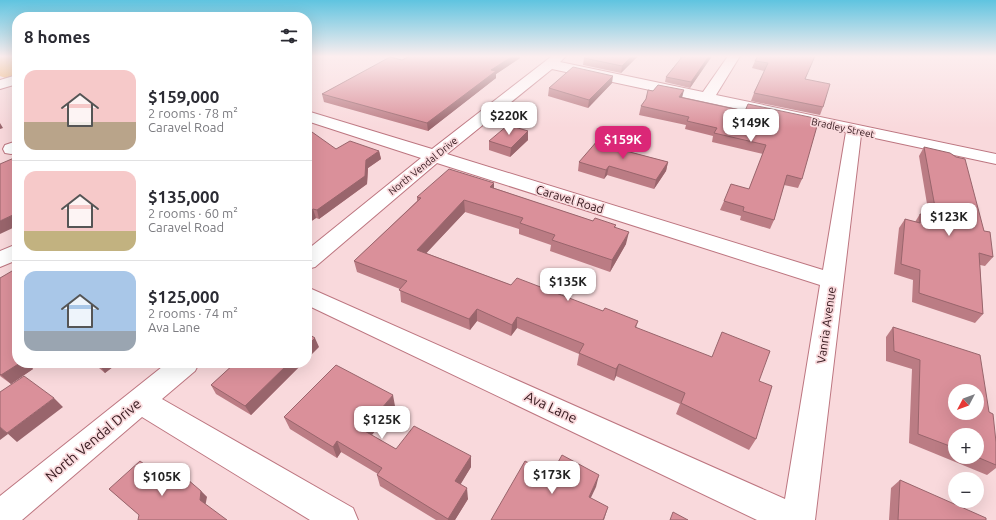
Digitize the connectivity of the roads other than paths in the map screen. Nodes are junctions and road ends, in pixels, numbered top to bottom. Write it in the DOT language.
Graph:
graph roads {
  1 [pos="529,80"];
  2 [pos="636,80"];
  3 [pos="718,80"];
  4 [pos="12,81"];
  5 [pos="0,85"];
  6 [pos="707,98"];
  7 [pos="312,118"];
  8 [pos="854,130"];
  9 [pos="434,156"];
  10 [pos="996,159"];
  11 [pos="12,254"];
  12 [pos="312,258"];
  13 [pos="0,260"];
  14 [pos="832,281"];
  15 [pos="312,297"];
  16 [pos="180,368"];
  17 [pos="140,401"];
  18 [pos="0,517"];
  19 [pos="341,520"];
  20 [pos="794,520"];
  21 [pos="798,520"];
  1 -- 9 [label="street, North Vendal Drive"];
  2 -- 6 [label="street, Bradley Street"];
  3 -- 6 [label="street"];
  4 -- 5 [label="street"];
  6 -- 8 [label="street, Bradley Street"];
  7 -- 9 [label="street, Caravel Road"];
  8 -- 10 [label="street, Bradley Street"];
  8 -- 14 [label="street, Vanria Avenue"];
  9 -- 12 [label="street, North Vendal Drive"];
  9 -- 14 [label="street, Caravel Road"];
  11 -- 13 [label="street"];
  14 -- 21 [label="street, Vanria Avenue"];
  15 -- 20 [label="street, Ava Lane"];
  16 -- 17 [label="street, North Vendal Drive"];
  17 -- 18 [label="street, North Vendal Drive"];
  17 -- 19 [label="street"];
}
